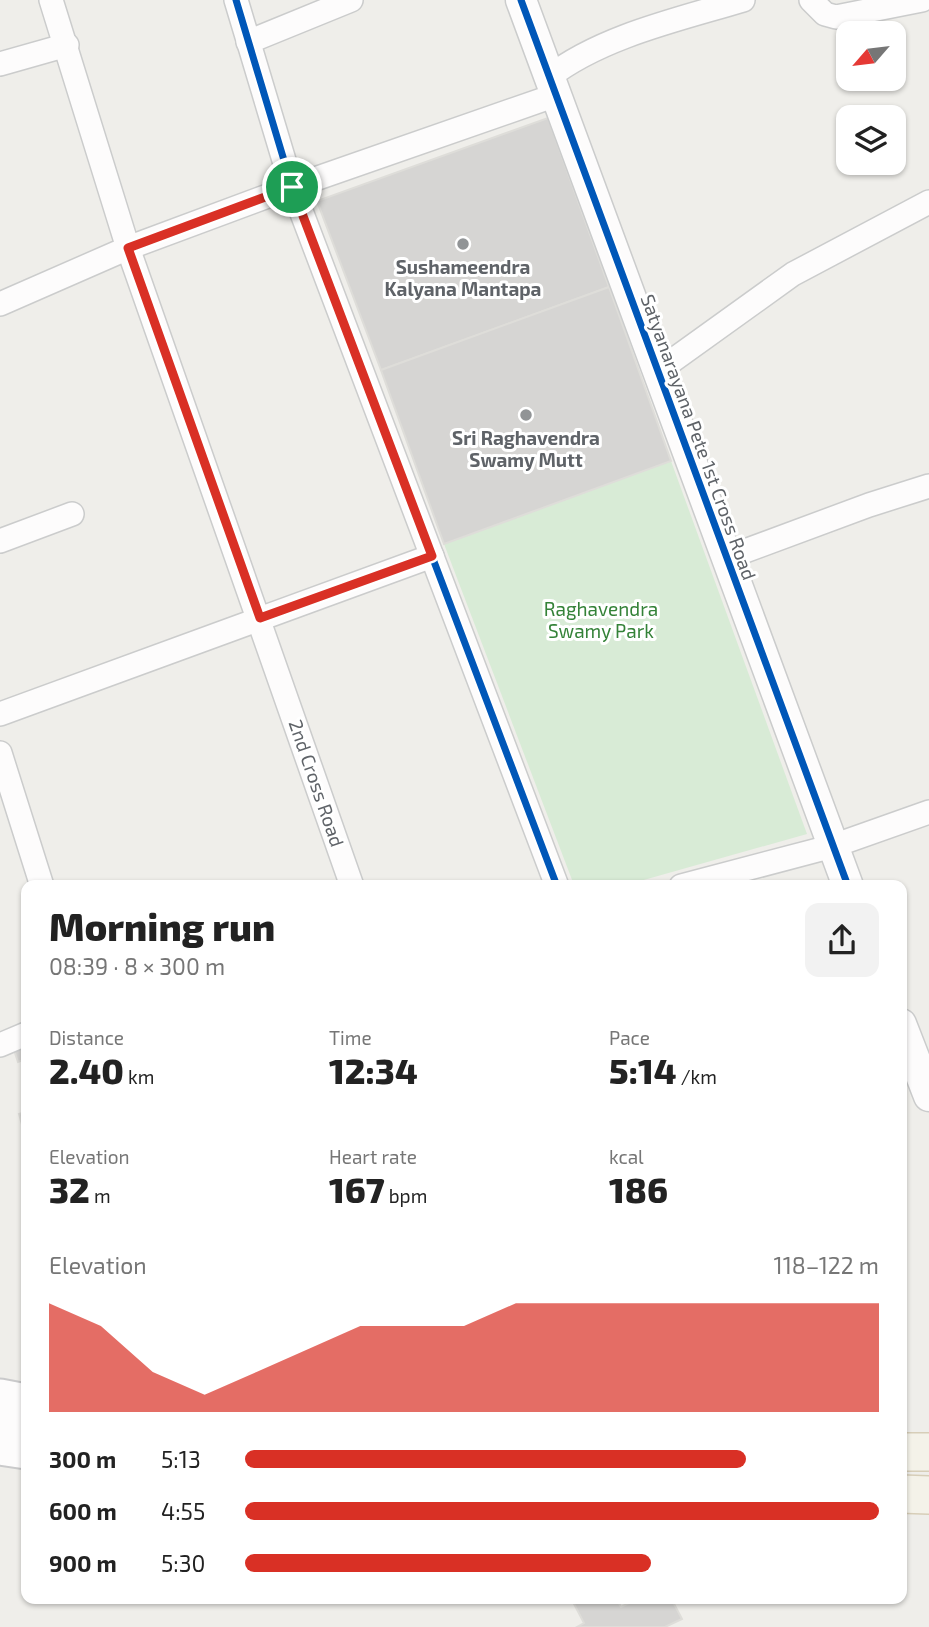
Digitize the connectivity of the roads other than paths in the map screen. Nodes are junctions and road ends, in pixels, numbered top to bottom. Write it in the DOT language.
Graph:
graph roads {
  1 [pos="51,0"];
  2 [pos="236,0"];
  3 [pos="521,0"];
  4 [pos="743,0"];
  5 [pos="811,0"];
  6 [pos="922,0"];
  7 [pos="343,2"];
  8 [pos="248,42"];
  9 [pos="67,45"];
  10 [pos="0,64"];
  11 [pos="553,86"];
  12 [pos="292,187"];
  13 [pos="929,202"];
  14 [pos="128,248"];
  15 [pos="0,304"];
  16 [pos="657,371"];
  17 [pos="929,486"];
  18 [pos="72,514"];
  19 [pos="0,541"];
  20 [pos="432,556"];
  21 [pos="726,558"];
  22 [pos="260,618"];
  23 [pos="0,714"];
  24 [pos="0,753"];
  25 [pos="929,812"];
  26 [pos="833,846"];
  27 [pos="40,880"];
  28 [pos="350,880"];
  29 [pos="555,880"];
  30 [pos="704,880"];
  31 [pos="846,880"];
  32 [pos="21,1036"];
  33 [pos="907,1039"];
  34 [pos="0,1045"];
  35 [pos="929,1096"];
  36 [pos="0,1396"];
  37 [pos="21,1400"];
  38 [pos="0,1420"];
  39 [pos="21,1424"];
  40 [pos="0,1448"];
  41 [pos="21,1451"];
  42 [pos="907,1452"];
  43 [pos="929,1452"];
  44 [pos="907,1494"];
  45 [pos="929,1494"];
  1 -- 9 [label="street, 2nd Cross Road"];
  2 -- 8 [label="street"];
  3 -- 11 [label="street, Satyanarayana Pete 1st Cross Road"];
  4 -- 11 [label="street"];
  5 -- 6 [label="street"];
  7 -- 8 [label="street"];
  8 -- 12 [label="street"];
  9 -- 10 [label="street"];
  9 -- 14 [label="street, 2nd Cross Road"];
  11 -- 12 [label="street"];
  11 -- 16 [label="street, Satyanarayana Pete 1st Cross Road"];
  12 -- 14 [label="street"];
  12 -- 20 [label="street"];
  13 -- 16 [label="street"];
  14 -- 15 [label="street"];
  14 -- 22 [label="street, 2nd Cross Road"];
  16 -- 21 [label="street, Satyanarayana Pete 1st Cross Road"];
  17 -- 21 [label="street"];
  18 -- 19 [label="street"];
  20 -- 22 [label="street"];
  20 -- 29 [label="street"];
  21 -- 26 [label="street, Satyanarayana Pete 1st Cross Road"];
  22 -- 23 [label="street"];
  22 -- 28 [label="street, 2nd Cross Road"];
  24 -- 27 [label="street"];
  25 -- 26 [label="street"];
  26 -- 30 [label="street"];
  26 -- 31 [label="street, Satyanarayana Pete 1st Cross Road"];
  32 -- 34 [label="street"];
  33 -- 35 [label="street"];
  36 -- 37 [label="main road"];
  38 -- 39 [label="main road"];
  40 -- 41 [label="main road"];
  42 -- 43 [label="main road"];
  44 -- 45 [label="main road"];
}
